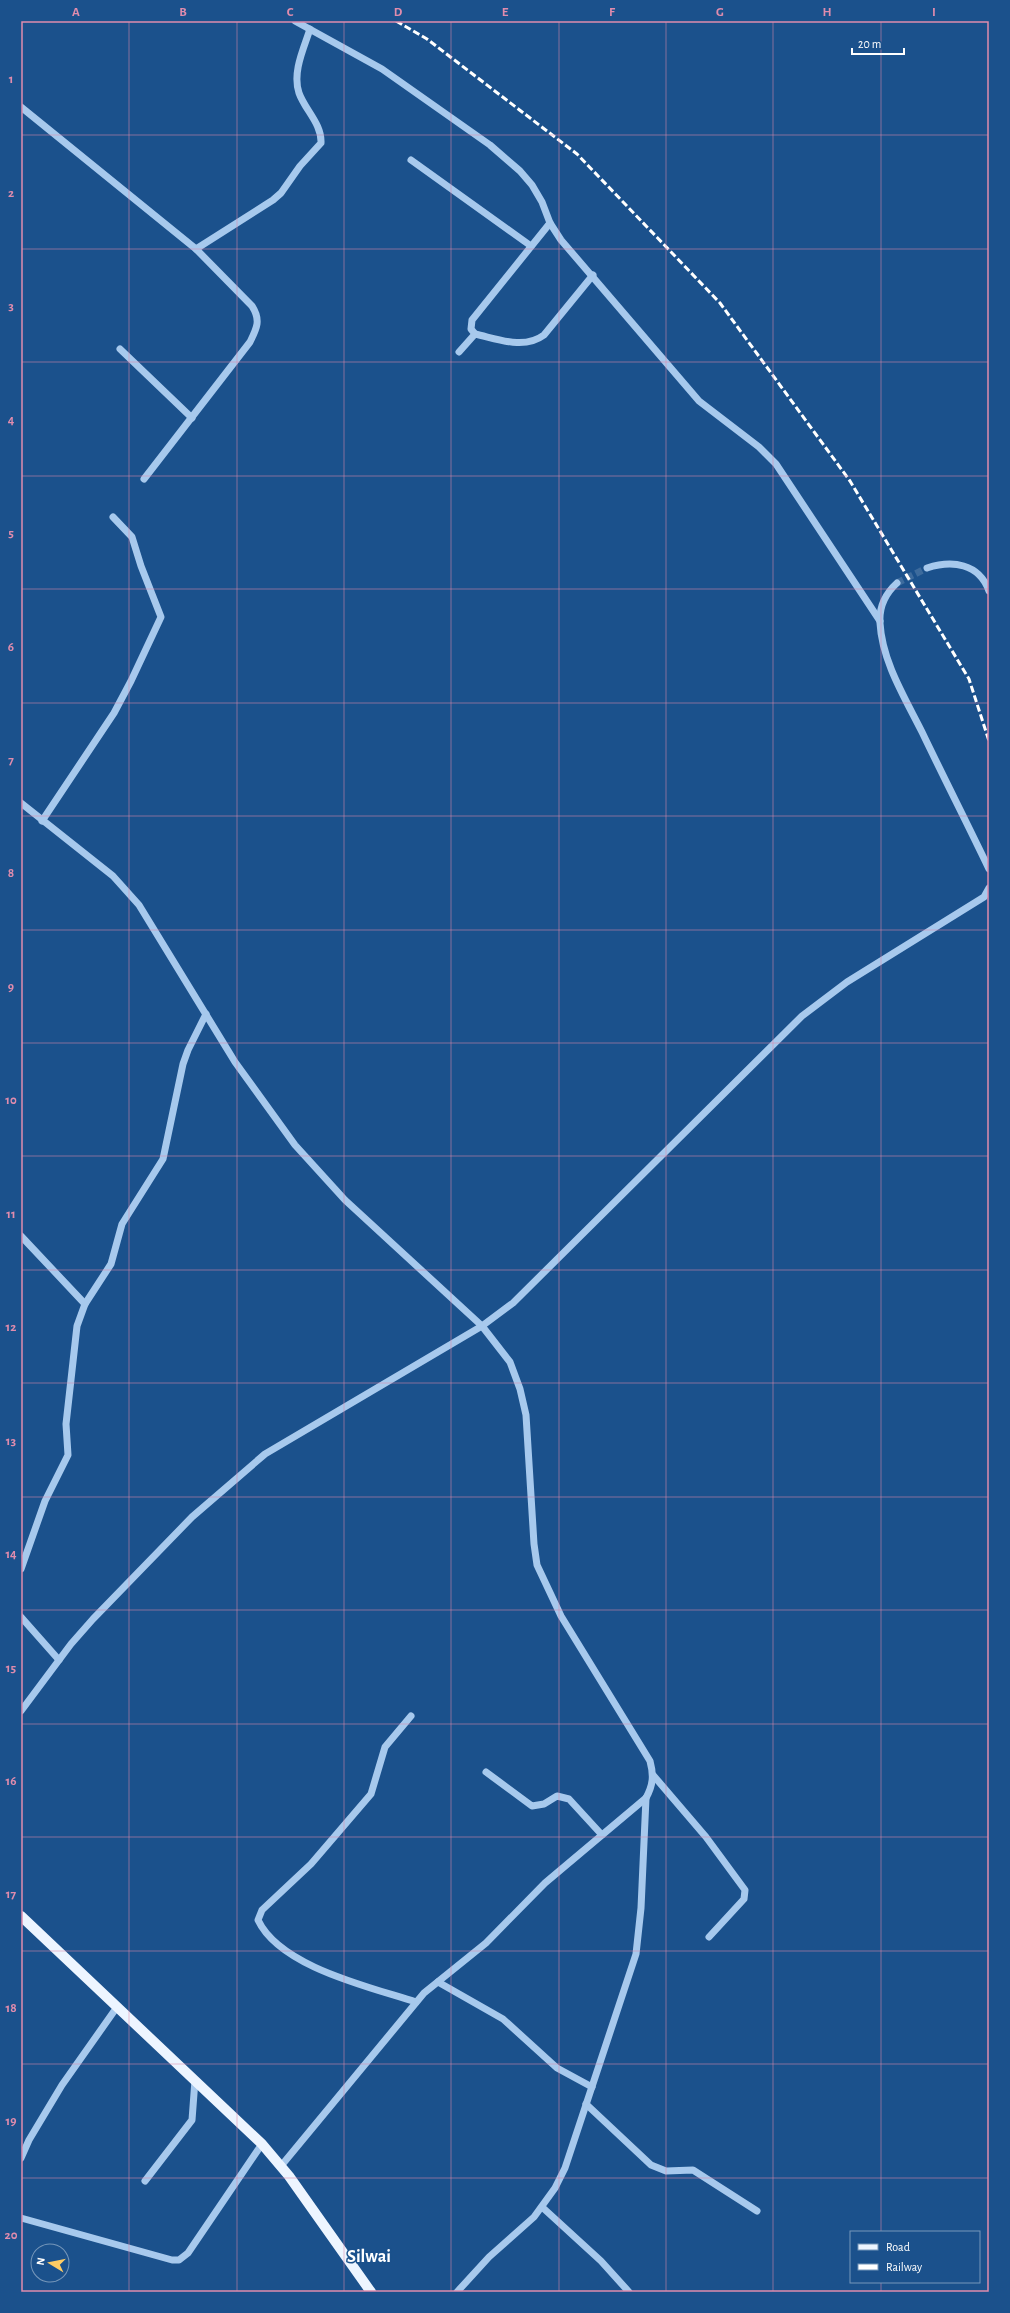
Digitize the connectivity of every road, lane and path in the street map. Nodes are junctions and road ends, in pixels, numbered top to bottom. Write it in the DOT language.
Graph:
graph roads {
  1 [pos="296,21"];
  2 [pos="310,29"];
  3 [pos="21,107"];
  4 [pos="411,160"];
  5 [pos="550,223"];
  6 [pos="531,246"];
  7 [pos="196,249"];
  8 [pos="593,274"];
  9 [pos="475,334"];
  10 [pos="120,349"];
  11 [pos="459,352"];
  12 [pos="192,418"];
  13 [pos="144,479"];
  14 [pos="113,517"];
  15 [pos="928,568"];
  16 [pos="897,582"];
  17 [pos="989,591"];
  18 [pos="880,621"];
  19 [pos="21,803"];
  20 [pos="42,821"];
  21 [pos="989,869"];
  22 [pos="989,888"];
  23 [pos="206,1014"];
  24 [pos="21,1236"];
  25 [pos="85,1304"];
  26 [pos="482,1326"];
  27 [pos="21,1569"];
  28 [pos="21,1617"];
  29 [pos="59,1660"];
  30 [pos="21,1711"];
  31 [pos="411,1716"];
  32 [pos="486,1772"];
  33 [pos="653,1776"];
  34 [pos="646,1798"];
  35 [pos="602,1835"];
  36 [pos="21,1916"];
  37 [pos="709,1937"];
  38 [pos="438,1982"];
  39 [pos="416,2002"];
  40 [pos="117,2007"];
  41 [pos="195,2080"];
  42 [pos="592,2087"];
  43 [pos="586,2104"];
  44 [pos="262,2144"];
  45 [pos="21,2158"];
  46 [pos="281,2166"];
  47 [pos="145,2181"];
  48 [pos="542,2208"];
  49 [pos="757,2211"];
  50 [pos="21,2218"];
  51 [pos="370,2292"];
  52 [pos="457,2292"];
  53 [pos="630,2292"];
  1 -- 2 [label="street"];
  2 -- 5 [label="street"];
  2 -- 7 [label="street"];
  3 -- 7 [label="street"];
  4 -- 6 [label="street"];
  5 -- 6 [label="street"];
  5 -- 8 [label="street"];
  6 -- 9 [label="street"];
  7 -- 12 [label="street"];
  8 -- 9 [label="street"];
  8 -- 18 [label="street"];
  9 -- 11 [label="street"];
  10 -- 12 [label="street"];
  12 -- 13 [label="street"];
  14 -- 20 [label="street"];
  15 -- 17 [label="street"];
  16 -- 18 [label="street"];
  18 -- 21 [label="street"];
  19 -- 20 [label="street"];
  20 -- 23 [label="street"];
  22 -- 26 [label="street"];
  23 -- 25 [label="street"];
  23 -- 26 [label="street"];
  24 -- 25 [label="street"];
  25 -- 27 [label="street"];
  26 -- 29 [label="street"];
  26 -- 33 [label="street"];
  28 -- 29 [label="street"];
  29 -- 30 [label="street"];
  31 -- 39 [label="street"];
  32 -- 35 [label="street"];
  33 -- 34 [label="street"];
  33 -- 37 [label="street"];
  34 -- 35 [label="street"];
  34 -- 42 [label="street"];
  35 -- 38 [label="street"];
  36 -- 40 [label="main road"];
  38 -- 39 [label="street"];
  38 -- 42 [label="street"];
  39 -- 46 [label="street"];
  40 -- 41 [label="main road"];
  40 -- 45 [label="street"];
  41 -- 44 [label="main road"];
  41 -- 47 [label="street"];
  42 -- 43 [label="street"];
  43 -- 48 [label="street"];
  43 -- 49 [label="street"];
  44 -- 46 [label="main road"];
  44 -- 50 [label="street"];
  46 -- 51 [label="main road"];
  48 -- 52 [label="street"];
  48 -- 53 [label="street"];
}
